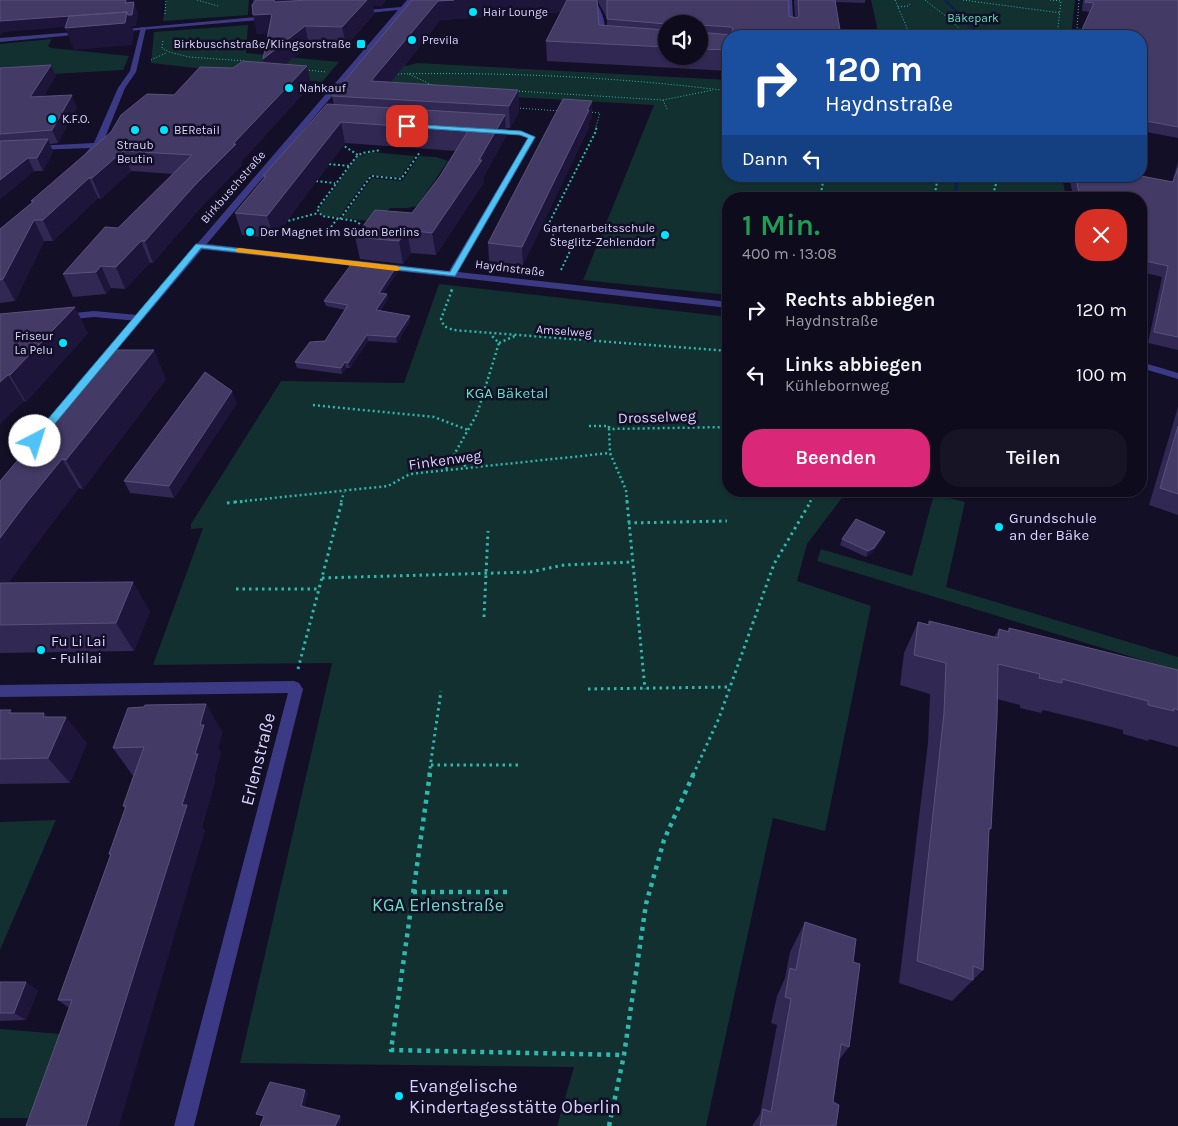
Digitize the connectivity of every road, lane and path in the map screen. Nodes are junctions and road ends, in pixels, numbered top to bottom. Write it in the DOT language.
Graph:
graph roads {
  1 [pos="410,0"];
  2 [pos="592,0"];
  3 [pos="789,0"];
  4 [pos="895,0"];
  5 [pos="925,0"];
  6 [pos="963,0"];
  7 [pos="1050,0"];
  8 [pos="1079,0"];
  9 [pos="1062,1"];
  10 [pos="911,3"];
  11 [pos="410,7"];
  12 [pos="898,7"];
  13 [pos="403,8"];
  14 [pos="354,12"];
  15 [pos="1061,13"];
  16 [pos="257,19"];
  17 [pos="143,28"];
  18 [pos="106,30"];
  19 [pos="791,30"];
  20 [pos="907,30"];
  21 [pos="960,30"];
  22 [pos="1058,30"];
  23 [pos="1080,30"];
  24 [pos="96,31"];
  25 [pos="0,40"];
  26 [pos="609,44"];
  27 [pos="149,62"];
  28 [pos="252,63"];
  29 [pos="306,70"];
  30 [pos="333,72"];
  31 [pos="391,74"];
  32 [pos="409,74"];
  33 [pos="435,86"];
  34 [pos="717,89"];
  35 [pos="722,90"];
  36 [pos="515,91"];
  37 [pos="663,100"];
  38 [pos="512,108"];
  39 [pos="667,109"];
  40 [pos="561,111"];
  41 [pos="580,112"];
  42 [pos="308,120"];
  43 [pos="322,120"];
  44 [pos="481,131"];
  45 [pos="341,144"];
  46 [pos="98,145"];
  47 [pos="374,145"];
  48 [pos="29,148"];
  49 [pos="382,150"];
  50 [pos="369,152"];
  51 [pos="420,152"];
  52 [pos="358,155"];
  53 [pos="81,160"];
  54 [pos="329,164"];
  55 [pos="349,166"];
  56 [pos="316,181"];
  57 [pos="336,183"];
  58 [pos="318,213"];
  59 [pos="339,218"];
  60 [pos="283,222"];
  61 [pos="360,224"];
  62 [pos="331,227"];
  63 [pos="199,246"];
  64 [pos="558,278"];
  65 [pos="453,279"];
  66 [pos="722,304"];
  67 [pos="57,318"];
  68 [pos="138,318"];
  69 [pos="490,334"];
  70 [pos="515,336"];
  71 [pos="499,343"];
  72 [pos="722,351"];
  73 [pos="1147,367"];
  74 [pos="1178,376"];
  75 [pos="74,395"];
  76 [pos="314,405"];
  77 [pos="589,426"];
  78 [pos="722,427"];
  79 [pos="609,429"];
  80 [pos="468,430"];
  81 [pos="610,453"];
  82 [pos="454,454"];
  83 [pos="466,468"];
  84 [pos="445,470"];
  85 [pos="344,492"];
  86 [pos="813,497"];
  87 [pos="227,503"];
  88 [pos="727,521"];
  89 [pos="628,523"];
  90 [pos="488,531"];
  91 [pos="632,562"];
  92 [pos="486,574"];
  93 [pos="322,578"];
  94 [pos="236,589"];
  95 [pos="319,589"];
  96 [pos="484,617"];
  97 [pos="294,687"];
  98 [pos="729,687"];
  99 [pos="588,689"];
  100 [pos="645,689"];
  101 [pos="0,691"];
  102 [pos="441,691"];
  103 [pos="431,765"];
  104 [pos="521,765"];
  105 [pos="413,892"];
  106 [pos="511,892"];
  107 [pos="624,1055"];
  108 [pos="184,1126"];
  109 [pos="608,1126"];
  1 -- 13 [label="street, Birkbuschstraße"];
  2 -- 26 [label="street"];
  3 -- 19 [label="street"];
  4 -- 12 [label="path"];
  5 -- 21 [label="path"];
  6 -- 15 [label="path"];
  7 -- 9 [label="path"];
  8 -- 23 [label="path"];
  9 -- 15 [label="path"];
  10 -- 12 [label="path"];
  11 -- 13 [label="street"];
  12 -- 20 [label="path"];
  13 -- 14 [label="street"];
  13 -- 42 [label="street, Birkbuschstraße"];
  15 -- 22 [label="path"];
  16 -- 17 [label="street"];
  17 -- 18 [label="street"];
  17 -- 46 [label="street"];
  24 -- 25 [label="street"];
  27 -- 28 [label="path"];
  29 -- 30 [label="path"];
  31 -- 32 [label="path"];
  32 -- 33 [label="path"];
  32 -- 34 [label="path"];
  34 -- 35 [label="path"];
  34 -- 37 [label="path"];
  36 -- 37 [label="path"];
  37 -- 39 [label="path"];
  38 -- 40 [label="path"];
  41 -- 64 [label="path"];
  42 -- 43 [label="street"];
  42 -- 63 [label="street, Birkbuschstraße"];
  44 -- 65 [label="street"];
  45 -- 52 [label="path"];
  46 -- 48 [label="street"];
  46 -- 53 [label="street"];
  47 -- 50 [label="path"];
  49 -- 50 [label="path"];
  50 -- 52 [label="path"];
  51 -- 59 [label="path"];
  52 -- 55 [label="path"];
  54 -- 55 [label="path"];
  55 -- 57 [label="path"];
  56 -- 57 [label="path"];
  57 -- 58 [label="path"];
  58 -- 59 [label="path"];
  58 -- 60 [label="path"];
  59 -- 61 [label="path"];
  59 -- 62 [label="path"];
  63 -- 65 [label="street, Haydnstraße"];
  63 -- 68 [label="street, Birkbuschstraße"];
  65 -- 66 [label="street, Haydnstraße"];
  65 -- 69 [label="path, Amselweg"];
  67 -- 68 [label="street"];
  68 -- 75 [label="street, Birkbuschstraße"];
  69 -- 70 [label="path, Amselweg"];
  69 -- 71 [label="path"];
  70 -- 71 [label="path"];
  70 -- 72 [label="path, Amselweg"];
  71 -- 80 [label="path"];
  73 -- 74 [label="street"];
  76 -- 80 [label="path"];
  77 -- 79 [label="path"];
  78 -- 79 [label="path, Drosselweg"];
  79 -- 81 [label="path, Drosselweg"];
  80 -- 82 [label="path"];
  81 -- 83 [label="path, Finkenweg"];
  81 -- 89 [label="path"];
  82 -- 83 [label="path"];
  82 -- 84 [label="path"];
  83 -- 84 [label="path, Finkenweg"];
  84 -- 85 [label="path, Finkenweg"];
  85 -- 87 [label="path, Finkenweg"];
  85 -- 93 [label="path"];
  86 -- 98 [label="path"];
  88 -- 89 [label="path"];
  89 -- 91 [label="path"];
  90 -- 92 [label="path"];
  91 -- 92 [label="path"];
  91 -- 100 [label="path"];
  92 -- 93 [label="path"];
  92 -- 96 [label="path"];
  93 -- 95 [label="path"];
  94 -- 95 [label="path"];
  95 -- 97 [label="path"];
  97 -- 101 [label="street"];
  97 -- 108 [label="street, Erlenstraße"];
  98 -- 100 [label="path"];
  98 -- 107 [label="path"];
  99 -- 100 [label="path"];
  102 -- 103 [label="path"];
  103 -- 104 [label="path"];
  103 -- 105 [label="path"];
  105 -- 106 [label="path"];
  105 -- 107 [label="path"];
  107 -- 109 [label="path"];
}
